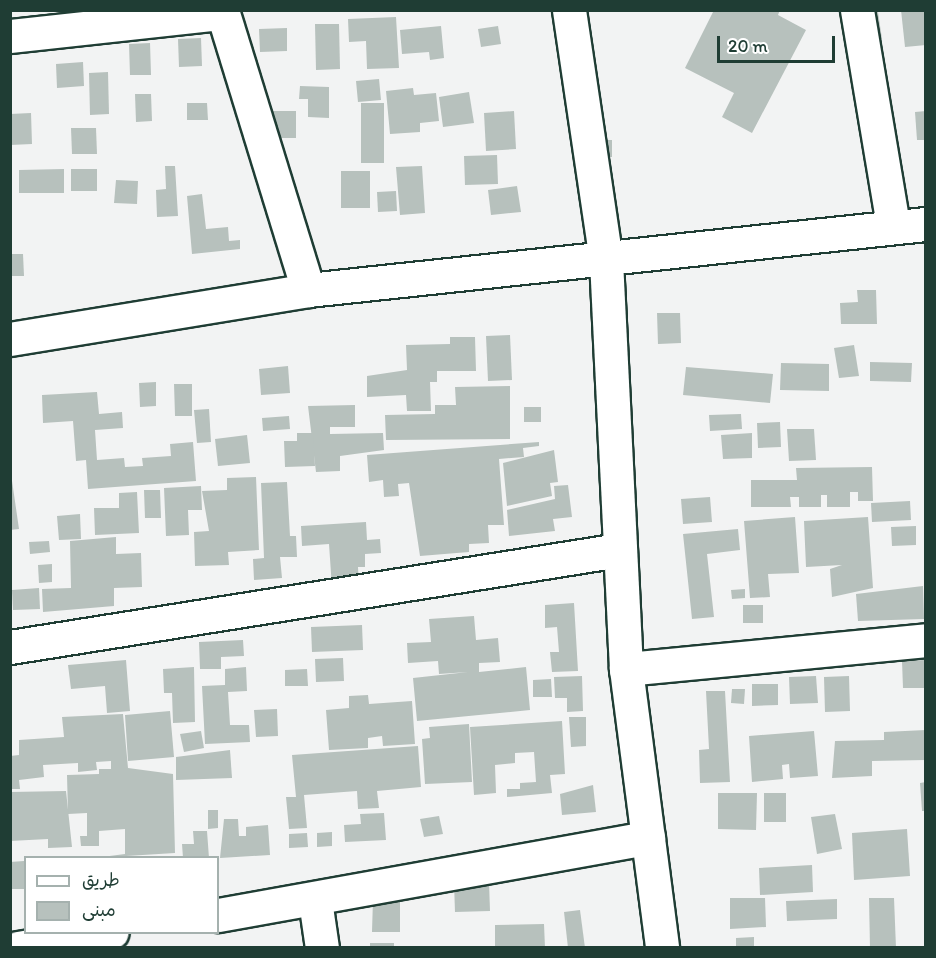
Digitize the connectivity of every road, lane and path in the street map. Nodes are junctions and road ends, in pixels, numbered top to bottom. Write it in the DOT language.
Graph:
graph roads {
  1 [pos="569,10"];
  2 [pos="857,10"];
  3 [pos="222,12"];
  4 [pos="10,36"];
  5 [pos="893,224"];
  6 [pos="926,224"];
  7 [pos="606,260"];
  8 [pos="308,290"];
  9 [pos="10,339"];
  10 [pos="619,550"];
  11 [pos="926,639"];
  12 [pos="10,647"];
  13 [pos="626,669"];
  14 [pos="648,838"];
  15 [pos="315,900"];
  16 [pos="219,915"];
  17 [pos="106,934"];
  18 [pos="18,948"];
  19 [pos="322,948"];
  20 [pos="662,948"];
  1 -- 7 [label="street"];
  2 -- 5 [label="street"];
  3 -- 4 [label="street"];
  3 -- 8 [label="street"];
  5 -- 6 [label="street"];
  5 -- 7 [label="street"];
  7 -- 8 [label="street"];
  7 -- 10 [label="street"];
  8 -- 9 [label="street"];
  10 -- 12 [label="street"];
  10 -- 13 [label="street"];
  11 -- 13 [label="street"];
  13 -- 14 [label="street"];
  14 -- 15 [label="street"];
  14 -- 20 [label="street"];
  15 -- 16 [label="street"];
  15 -- 19 [label="street"];
  17 -- 18 [label="street"];
}
